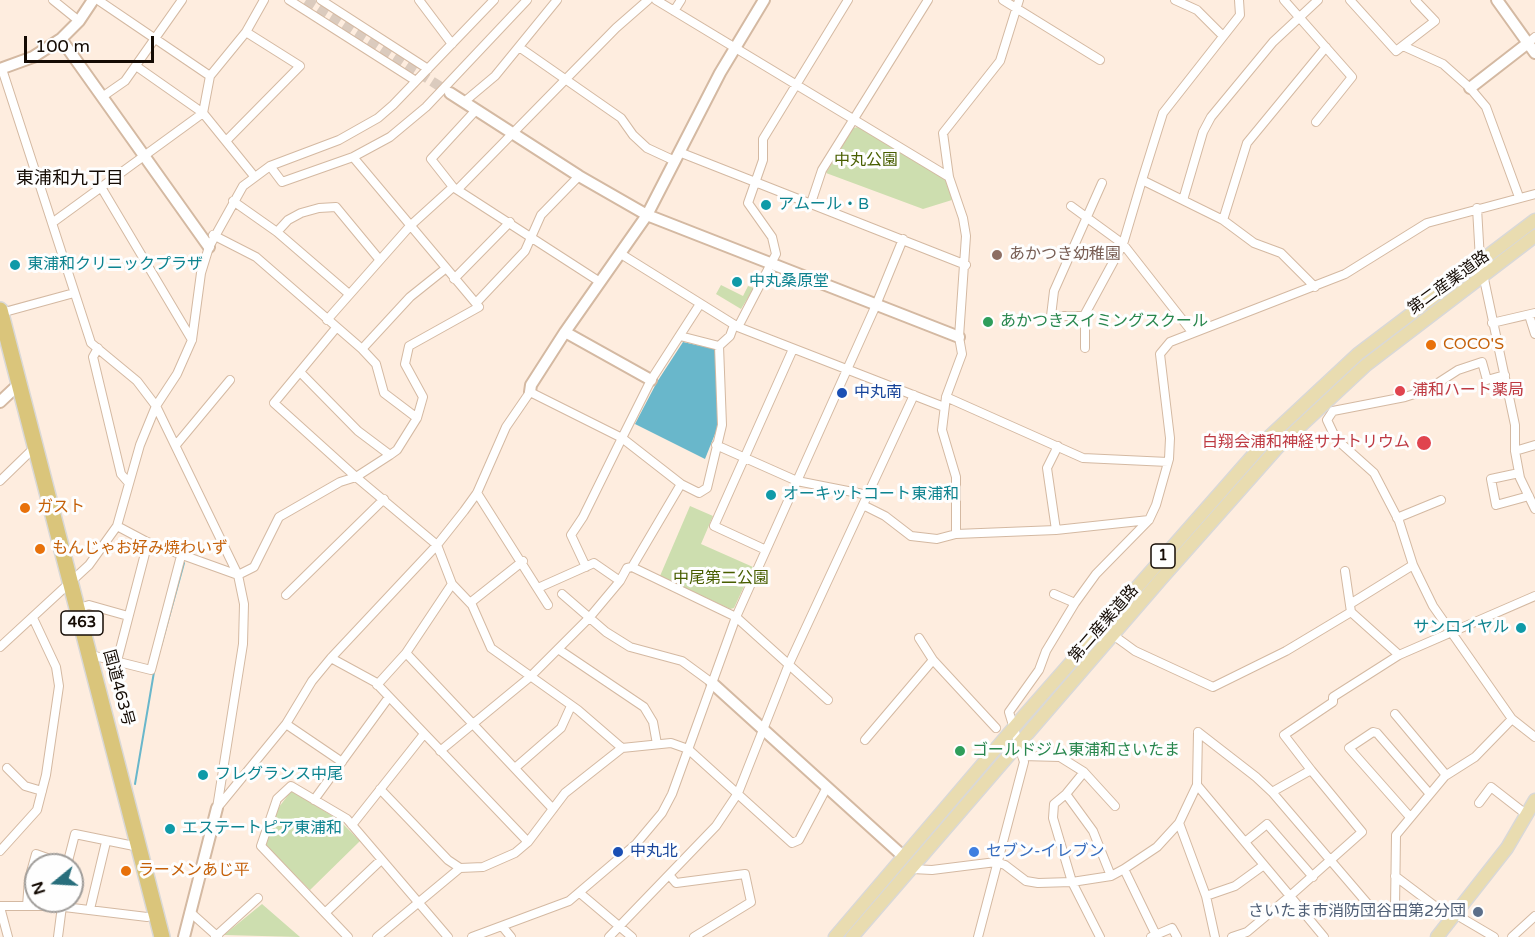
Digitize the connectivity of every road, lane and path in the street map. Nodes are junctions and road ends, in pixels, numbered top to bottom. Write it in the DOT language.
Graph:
graph roads {
  1 [pos="52,0"];
  2 [pos="93,0"];
  3 [pos="98,0"];
  4 [pos="182,0"];
  5 [pos="264,0"];
  6 [pos="289,0"];
  7 [pos="321,0"];
  8 [pos="419,0"];
  9 [pos="494,0"];
  10 [pos="527,0"];
  11 [pos="557,0"];
  12 [pos="648,0"];
  13 [pos="656,0"];
  14 [pos="681,0"];
  15 [pos="764,0"];
  16 [pos="848,0"];
  17 [pos="928,0"];
  18 [pos="1003,0"];
  19 [pos="1175,0"];
  20 [pos="1239,0"];
  21 [pos="1284,0"];
  22 [pos="1318,0"];
  23 [pos="1350,0"];
  24 [pos="1415,0"];
  25 [pos="1497,0"];
  26 [pos="1017,4"];
  27 [pos="674,11"];
  28 [pos="1299,17"];
  29 [pos="79,21"];
  30 [pos="246,32"];
  31 [pos="1223,36"];
  32 [pos="61,39"];
  33 [pos="156,39"];
  34 [pos="1531,40"];
  35 [pos="452,44"];
  36 [pos="1404,46"];
  37 [pos="519,47"];
  38 [pos="735,47"];
  39 [pos="1326,47"];
  40 [pos="1535,53"];
  41 [pos="1100,60"];
  42 [pos="136,66"];
  43 [pos="1,69"];
  44 [pos="428,69"];
  45 [pos="210,76"];
  46 [pos="566,80"];
  47 [pos="416,81"];
  48 [pos="796,85"];
  49 [pos="1470,88"];
  50 [pos="450,93"];
  51 [pos="102,97"];
  52 [pos="464,102"];
  53 [pos="476,110"];
  54 [pos="203,113"];
  55 [pos="853,120"];
  56 [pos="1316,122"];
  57 [pos="513,134"];
  58 [pos="226,140"];
  59 [pos="144,156"];
  60 [pos="677,156"];
  61 [pos="353,157"];
  62 [pos="270,166"];
  63 [pos="254,176"];
  64 [pos="579,176"];
  65 [pos="949,177"];
  66 [pos="1142,180"];
  67 [pos="1102,183"];
  68 [pos="755,184"];
  69 [pos="100,187"];
  70 [pos="456,188"];
  71 [pos="1535,194"];
  72 [pos="1519,197"];
  73 [pos="1183,200"];
  74 [pos="233,201"];
  75 [pos="811,203"];
  76 [pos="1071,206"];
  77 [pos="1476,208"];
  78 [pos="647,215"];
  79 [pos="1087,217"];
  80 [pos="1223,220"];
  81 [pos="1535,220"];
  82 [pos="52,222"];
  83 [pos="510,222"];
  84 [pos="410,226"];
  85 [pos="277,232"];
  86 [pos="213,235"];
  87 [pos="533,236"];
  88 [pos="1535,237"];
  89 [pos="903,239"];
  90 [pos="1123,244"];
  91 [pos="209,247"];
  92 [pos="621,254"];
  93 [pos="379,260"];
  94 [pos="1480,260"];
  95 [pos="770,264"];
  96 [pos="966,265"];
  97 [pos="445,269"];
  98 [pos="1483,274"];
  99 [pos="454,279"];
  100 [pos="600,282"];
  101 [pos="1315,287"];
  102 [pos="74,293"];
  103 [pos="349,294"];
  104 [pos="476,303"];
  105 [pos="700,304"];
  106 [pos="876,305"];
  107 [pos="0,312"];
  108 [pos="1532,314"];
  109 [pos="1085,316"];
  110 [pos="327,320"];
  111 [pos="1492,323"];
  112 [pos="736,326"];
  113 [pos="336,328"];
  114 [pos="565,332"];
  115 [pos="1192,332"];
  116 [pos="1535,334"];
  117 [pos="680,336"];
  118 [pos="959,337"];
  119 [pos="192,340"];
  120 [pos="719,346"];
  121 [pos="98,348"];
  122 [pos="1085,348"];
  123 [pos="362,349"];
  124 [pos="793,349"];
  125 [pos="847,370"];
  126 [pos="300,372"];
  127 [pos="1505,375"];
  128 [pos="230,380"];
  129 [pos="651,380"];
  130 [pos="19,384"];
  131 [pos="530,392"];
  132 [pos="914,395"];
  133 [pos="946,398"];
  134 [pos="0,402"];
  135 [pos="156,406"];
  136 [pos="944,407"];
  137 [pos="417,418"];
  138 [pos="622,438"];
  139 [pos="176,445"];
  140 [pos="716,445"];
  141 [pos="1535,445"];
  142 [pos="36,446"];
  143 [pos="1058,446"];
  144 [pos="1515,451"];
  145 [pos="390,455"];
  146 [pos="744,457"];
  147 [pos="1168,462"];
  148 [pos="1519,473"];
  149 [pos="356,477"];
  150 [pos="0,481"];
  151 [pos="796,481"];
  152 [pos="128,482"];
  153 [pos="681,484"];
  154 [pos="477,493"];
  155 [pos="868,495"];
  156 [pos="1529,496"];
  157 [pos="384,499"];
  158 [pos="1441,500"];
  159 [pos="863,506"];
  160 [pos="1535,509"];
  161 [pos="1397,518"];
  162 [pos="1149,520"];
  163 [pos="117,526"];
  164 [pos="1056,530"];
  165 [pos="956,534"];
  166 [pos="148,542"];
  167 [pos="437,545"];
  168 [pos="766,550"];
  169 [pos="181,556"];
  170 [pos="522,561"];
  171 [pos="1413,565"];
  172 [pos="586,567"];
  173 [pos="632,567"];
  174 [pos="1345,571"];
  175 [pos="238,575"];
  176 [pos="620,581"];
  177 [pos="72,582"];
  178 [pos="452,584"];
  179 [pos="538,588"];
  180 [pos="562,594"];
  181 [pos="1054,594"];
  182 [pos="286,595"];
  183 [pos="1535,596"];
  184 [pos="470,603"];
  185 [pos="1075,603"];
  186 [pos="548,605"];
  187 [pos="78,608"];
  188 [pos="1350,608"];
  189 [pos="128,616"];
  190 [pos="736,617"];
  191 [pos="33,618"];
  192 [pos="589,618"];
  193 [pos="1452,634"];
  194 [pos="1113,635"];
  195 [pos="919,638"];
  196 [pos="0,647"];
  197 [pos="558,650"];
  198 [pos="406,652"];
  199 [pos="91,655"];
  200 [pos="1399,655"];
  201 [pos="331,658"];
  202 [pos="933,660"];
  203 [pos="117,661"];
  204 [pos="789,664"];
  205 [pos="530,677"];
  206 [pos="712,683"];
  207 [pos="377,685"];
  208 [pos="389,697"];
  209 [pos="828,700"];
  210 [pos="572,706"];
  211 [pos="1395,714"];
  212 [pos="1512,719"];
  213 [pos="473,723"];
  214 [pos="286,724"];
  215 [pos="996,728"];
  216 [pos="1013,728"];
  217 [pos="764,730"];
  218 [pos="424,734"];
  219 [pos="1535,736"];
  220 [pos="865,740"];
  221 [pos="657,744"];
  222 [pos="622,748"];
  223 [pos="688,749"];
  224 [pos="1020,750"];
  225 [pos="440,751"];
  226 [pos="342,762"];
  227 [pos="7,768"];
  228 [pos="515,768"];
  229 [pos="1311,770"];
  230 [pos="1084,772"];
  231 [pos="1446,775"];
  232 [pos="1197,786"];
  233 [pos="827,787"];
  234 [pos="380,789"];
  235 [pos="42,791"];
  236 [pos="1272,792"];
  237 [pos="738,794"];
  238 [pos="1066,794"];
  239 [pos="1429,794"];
  240 [pos="314,800"];
  241 [pos="1535,801"];
  242 [pos="1479,802"];
  243 [pos="1115,806"];
  244 [pos="216,808"];
  245 [pos="553,809"];
  246 [pos="1527,815"];
  247 [pos="1410,817"];
  248 [pos="1179,823"];
  249 [pos="352,825"];
  250 [pos="106,842"];
  251 [pos="528,842"];
  252 [pos="1245,842"];
  253 [pos="141,847"];
  254 [pos="0,851"];
  255 [pos="70,853"];
  256 [pos="904,857"];
  257 [pos="381,860"];
  258 [pos="1330,861"];
  259 [pos="996,862"];
  260 [pos="1264,865"];
  261 [pos="460,868"];
  262 [pos="912,869"];
  263 [pos="1124,870"];
  264 [pos="670,876"];
  265 [pos="1111,876"];
  266 [pos="1395,876"];
  267 [pos="1313,877"];
  268 [pos="1072,882"];
  269 [pos="581,894"];
  270 [pos="1206,896"];
  271 [pos="1290,896"];
  272 [pos="258,898"];
  273 [pos="419,901"];
  274 [pos="24,906"];
  275 [pos="0,907"];
  276 [pos="84,908"];
  277 [pos="90,909"];
  278 [pos="1373,910"];
  279 [pos="1388,911"];
  280 [pos="190,912"];
  281 [pos="58,913"];
  282 [pos="325,914"];
  283 [pos="1535,916"];
  284 [pos="152,917"];
  285 [pos="1454,917"];
  286 [pos="502,926"];
  287 [pos="621,928"];
  288 [pos="1153,936"];
  289 [pos="8,937"];
  290 [pos="58,937"];
  291 [pos="162,937"];
  292 [pos="184,937"];
  293 [pos="216,937"];
  294 [pos="348,937"];
  295 [pos="377,937"];
  296 [pos="448,937"];
  297 [pos="472,937"];
  298 [pos="511,937"];
  299 [pos="609,937"];
  300 [pos="632,937"];
  301 [pos="694,937"];
  302 [pos="835,937"];
  303 [pos="852,937"];
  304 [pos="978,937"];
  305 [pos="1100,937"];
  306 [pos="1177,937"];
  307 [pos="1215,937"];
  308 [pos="1232,937"];
  309 [pos="1324,937"];
  310 [pos="1437,937"];
  311 [pos="1494,937"];
  312 [pos="1512,937"];
  1 -- 29 [label="street"];
  2 -- 29 [label="street"];
  3 -- 33 [label="street"];
  4 -- 33 [label="street"];
  5 -- 30 [label="street"];
  6 -- 47 [label="street"];
  7 -- 44 [label="street"];
  8 -- 35 [label="street"];
  9 -- 35 [label="street"];
  10 -- 61 [label="street"];
  11 -- 37 [label="street"];
  12 -- 46 [label="street"];
  13 -- 27 [label="street"];
  14 -- 27 [label="street"];
  15 -- 38 [label="street"];
  16 -- 48 [label="street"];
  17 -- 55 [label="street"];
  18 -- 26 [label="street"];
  19 -- 31 [label="street"];
  20 -- 31 [label="street"];
  21 -- 28 [label="street"];
  22 -- 28 [label="street"];
  23 -- 36 [label="street"];
  24 -- 36 [label="street"];
  25 -- 34 [label="street"];
  26 -- 41 [label="street"];
  26 -- 65 [label="street"];
  27 -- 38 [label="street"];
  28 -- 39 [label="street"];
  28 -- 73 [label="street"];
  29 -- 32 [label="street"];
  30 -- 45 [label="street"];
  30 -- 58 [label="street"];
  31 -- 66 [label="street"];
  32 -- 43 [label="street"];
  32 -- 51 [label="street"];
  33 -- 42 [label="street"];
  33 -- 45 [label="street"];
  34 -- 40 [label="street"];
  34 -- 49 [label="street"];
  35 -- 44 [label="street"];
  36 -- 49 [label="street"];
  37 -- 46 [label="street"];
  37 -- 52 [label="street"];
  38 -- 48 [label="street"];
  38 -- 60 [label="street"];
  39 -- 56 [label="street"];
  39 -- 80 [label="street"];
  42 -- 51 [label="street"];
  42 -- 54 [label="street"];
  43 -- 82 [label="street"];
  44 -- 47 [label="street"];
  45 -- 54 [label="street"];
  46 -- 57 [label="street"];
  46 -- 60 [label="street"];
  47 -- 62 [label="street"];
  48 -- 55 [label="street"];
  48 -- 68 [label="street"];
  49 -- 72 [label="street"];
  50 -- 52 [label="street"];
  51 -- 59 [label="street"];
  52 -- 53 [label="street"];
  53 -- 57 [label="street"];
  53 -- 70 [label="street"];
  54 -- 58 [label="street"];
  54 -- 59 [label="street"];
  55 -- 65 [label="street"];
  55 -- 75 [label="street"];
  57 -- 64 [label="street"];
  57 -- 70 [label="street"];
  58 -- 63 [label="street"];
  59 -- 69 [label="street"];
  59 -- 91 [label="street"];
  60 -- 68 [label="street"];
  60 -- 78 [label="street"];
  61 -- 62 [label="street"];
  61 -- 84 [label="street"];
  62 -- 63 [label="street"];
  63 -- 74 [label="street"];
  64 -- 78 [label="street"];
  64 -- 87 [label="street"];
  65 -- 96 [label="street"];
  66 -- 73 [label="street"];
  66 -- 90 [label="street"];
  67 -- 79 [label="street"];
  68 -- 75 [label="street"];
  68 -- 95 [label="street"];
  69 -- 82 [label="street"];
  69 -- 119 [label="street"];
  70 -- 83 [label="street"];
  70 -- 84 [label="street"];
  71 -- 72 [label="street"];
  72 -- 77 [label="street"];
  73 -- 80 [label="street"];
  74 -- 85 [label="street"];
  74 -- 86 [label="street"];
  75 -- 89 [label="street"];
  76 -- 79 [label="street"];
  77 -- 94 [label="street"];
  77 -- 101 [label="street"];
  78 -- 92 [label="street"];
  78 -- 95 [label="street"];
  79 -- 90 [label="street"];
  79 -- 109 [label="street"];
  80 -- 101 [label="street"];
  81 -- 94 [label="main road, 第二産業道路 / 1"];
  82 -- 102 [label="street"];
  83 -- 87 [label="street"];
  83 -- 99 [label="street"];
  84 -- 93 [label="street"];
  84 -- 97 [label="street"];
  85 -- 93 [label="street"];
  85 -- 103 [label="street"];
  86 -- 91 [label="street"];
  86 -- 110 [label="street"];
  87 -- 100 [label="street"];
  87 -- 104 [label="street"];
  88 -- 98 [label="main road, 第二産業道路 / 1"];
  89 -- 96 [label="street"];
  89 -- 106 [label="street"];
  90 -- 109 [label="street"];
  90 -- 115 [label="street"];
  91 -- 119 [label="street"];
  92 -- 100 [label="street"];
  92 -- 105 [label="street"];
  93 -- 103 [label="street"];
  94 -- 98 [label="street"];
  94 -- 216 [label="main road, 第二産業道路 / 1"];
  95 -- 106 [label="street"];
  95 -- 112 [label="street"];
  96 -- 118 [label="street"];
  97 -- 99 [label="street"];
  97 -- 123 [label="street"];
  98 -- 111 [label="street"];
  98 -- 194 [label="main road, 第二産業道路 / 1"];
  99 -- 104 [label="street"];
  100 -- 114 [label="street"];
  101 -- 115 [label="street"];
  102 -- 107 [label="street"];
  102 -- 121 [label="street"];
  103 -- 110 [label="street"];
  104 -- 137 [label="street"];
  105 -- 112 [label="street"];
  105 -- 117 [label="street"];
  106 -- 118 [label="street"];
  106 -- 125 [label="street"];
  107 -- 130 [label="highway, 国道463号 / 463"];
  108 -- 111 [label="street"];
  108 -- 116 [label="street"];
  109 -- 122 [label="street"];
  110 -- 113 [label="street"];
  111 -- 127 [label="street"];
  112 -- 120 [label="street"];
  112 -- 124 [label="street"];
  113 -- 123 [label="street"];
  113 -- 126 [label="street"];
  114 -- 129 [label="street"];
  114 -- 131 [label="street"];
  115 -- 147 [label="street"];
  117 -- 120 [label="street"];
  117 -- 129 [label="street"];
  118 -- 133 [label="street"];
  119 -- 135 [label="street"];
  120 -- 140 [label="street"];
  121 -- 135 [label="street"];
  121 -- 152 [label="street"];
  123 -- 137 [label="street"];
  124 -- 125 [label="street"];
  124 -- 146 [label="street"];
  125 -- 132 [label="street"];
  125 -- 151 [label="street"];
  126 -- 145 [label="street"];
  126 -- 149 [label="street"];
  127 -- 144 [label="street"];
  127 -- 161 [label="street"];
  128 -- 139 [label="street"];
  129 -- 138 [label="street"];
  130 -- 134 [label="street"];
  130 -- 142 [label="highway, 国道463号 / 463"];
  131 -- 138 [label="street"];
  131 -- 154 [label="street"];
  132 -- 136 [label="street"];
  132 -- 155 [label="street"];
  133 -- 136 [label="street"];
  133 -- 143 [label="street"];
  135 -- 139 [label="street"];
  135 -- 152 [label="street"];
  136 -- 165 [label="street"];
  137 -- 145 [label="street"];
  138 -- 153 [label="street"];
  138 -- 172 [label="street"];
  139 -- 175 [label="street"];
  140 -- 146 [label="street"];
  140 -- 153 [label="street"];
  141 -- 144 [label="street"];
  142 -- 150 [label="street"];
  142 -- 177 [label="highway, 国道463号 / 463"];
  143 -- 147 [label="street"];
  143 -- 164 [label="street"];
  144 -- 148 [label="street"];
  145 -- 149 [label="street"];
  146 -- 151 [label="street"];
  146 -- 168 [label="street"];
  147 -- 162 [label="street"];
  148 -- 156 [label="street"];
  148 -- 156 [label="street"];
  149 -- 157 [label="street"];
  149 -- 175 [label="street"];
  151 -- 155 [label="street"];
  151 -- 168 [label="street"];
  152 -- 163 [label="street"];
  153 -- 173 [label="street"];
  154 -- 167 [label="street"];
  154 -- 170 [label="street"];
  155 -- 159 [label="street"];
  156 -- 160 [label="street"];
  157 -- 167 [label="street"];
  157 -- 182 [label="street"];
  158 -- 161 [label="street"];
  159 -- 165 [label="street"];
  159 -- 204 [label="street"];
  161 -- 171 [label="street"];
  162 -- 164 [label="street"];
  162 -- 185 [label="street"];
  163 -- 166 [label="street"];
  163 -- 177 [label="street"];
  164 -- 165 [label="street"];
  166 -- 169 [label="street"];
  166 -- 189 [label="street"];
  167 -- 178 [label="street"];
  167 -- 201 [label="street"];
  168 -- 190 [label="street"];
  169 -- 175 [label="street"];
  169 -- 203 [label="street"];
  170 -- 179 [label="street"];
  170 -- 184 [label="street"];
  171 -- 188 [label="street"];
  171 -- 193 [label="street"];
  172 -- 176 [label="street"];
  172 -- 179 [label="street"];
  173 -- 176 [label="street"];
  173 -- 190 [label="street"];
  174 -- 188 [label="street"];
  175 -- 244 [label="street"];
  176 -- 192 [label="street"];
  177 -- 187 [label="highway, 国道463号 / 463"];
  177 -- 191 [label="street"];
  178 -- 184 [label="street"];
  178 -- 198 [label="street"];
  179 -- 186 [label="street"];
  180 -- 192 [label="street"];
  181 -- 185 [label="street"];
  183 -- 193 [label="street"];
  184 -- 205 [label="street"];
  185 -- 216 [label="street"];
  187 -- 189 [label="street"];
  187 -- 199 [label="highway, 国道463号 / 463"];
  188 -- 194 [label="street"];
  188 -- 200 [label="street"];
  189 -- 203 [label="street"];
  190 -- 204 [label="street"];
  190 -- 206 [label="street"];
  191 -- 196 [label="street"];
  191 -- 235 [label="street"];
  192 -- 197 [label="street"];
  192 -- 206 [label="street"];
  193 -- 200 [label="street"];
  193 -- 212 [label="street"];
  194 -- 224 [label="main road, 第二産業道路 / 1"];
  195 -- 202 [label="street"];
  197 -- 205 [label="street"];
  197 -- 221 [label="street"];
  198 -- 207 [label="street"];
  198 -- 213 [label="street"];
  199 -- 203 [label="street"];
  199 -- 253 [label="highway, 国道463号 / 463"];
  200 -- 229 [label="street"];
  201 -- 207 [label="street"];
  201 -- 214 [label="street"];
  202 -- 215 [label="street"];
  202 -- 220 [label="street"];
  204 -- 209 [label="street"];
  204 -- 217 [label="street"];
  205 -- 210 [label="street"];
  205 -- 213 [label="street"];
  206 -- 217 [label="street"];
  206 -- 223 [label="street"];
  207 -- 208 [label="street"];
  208 -- 218 [label="street"];
  208 -- 226 [label="street"];
  210 -- 222 [label="street"];
  210 -- 228 [label="street"];
  211 -- 231 [label="street"];
  212 -- 219 [label="street"];
  212 -- 231 [label="street"];
  213 -- 225 [label="street"];
  213 -- 228 [label="street"];
  214 -- 226 [label="street"];
  214 -- 244 [label="street"];
  216 -- 224 [label="street"];
  216 -- 256 [label="main road, 第二産業道路 / 1"];
  217 -- 233 [label="street"];
  217 -- 237 [label="street"];
  218 -- 225 [label="street"];
  218 -- 234 [label="street"];
  221 -- 222 [label="street"];
  221 -- 223 [label="street"];
  222 -- 245 [label="street"];
  223 -- 237 [label="street"];
  223 -- 269 [label="street"];
  224 -- 230 [label="street"];
  224 -- 259 [label="street"];
  224 -- 262 [label="main road, 第二産業道路 / 1"];
  225 -- 251 [label="street"];
  226 -- 240 [label="street"];
  227 -- 235 [label="street"];
  228 -- 245 [label="street"];
  229 -- 236 [label="street"];
  229 -- 258 [label="street"];
  230 -- 238 [label="street"];
  230 -- 243 [label="street"];
  231 -- 239 [label="street"];
  232 -- 236 [label="street"];
  232 -- 248 [label="street"];
  232 -- 252 [label="street"];
  233 -- 237 [label="street"];
  233 -- 256 [label="street"];
  234 -- 249 [label="street"];
  234 -- 261 [label="street"];
  235 -- 254 [label="street"];
  236 -- 258 [label="street"];
  237 -- 264 [label="street"];
  238 -- 265 [label="street"];
  238 -- 268 [label="street"];
  239 -- 247 [label="street"];
  239 -- 247 [label="street"];
  240 -- 249 [label="street"];
  240 -- 282 [label="street"];
  241 -- 246 [label="main road"];
  242 -- 246 [label="street"];
  244 -- 280 [label="street"];
  245 -- 251 [label="street"];
  246 -- 285 [label="main road"];
  247 -- 266 [label="street"];
  248 -- 263 [label="street"];
  248 -- 270 [label="street"];
  249 -- 257 [label="street"];
  250 -- 253 [label="street"];
  250 -- 255 [label="street"];
  250 -- 277 [label="street"];
  251 -- 261 [label="street"];
  252 -- 260 [label="street"];
  252 -- 267 [label="street"];
  253 -- 284 [label="highway, 国道463号 / 463"];
  256 -- 302 [label="main road, 第二産業道路 / 1"];
  257 -- 273 [label="street"];
  257 -- 282 [label="street"];
  258 -- 267 [label="street"];
  258 -- 278 [label="street"];
  259 -- 262 [label="street"];
  259 -- 268 [label="street"];
  259 -- 304 [label="street"];
  260 -- 270 [label="street"];
  260 -- 271 [label="street"];
  261 -- 273 [label="street"];
  262 -- 303 [label="main road, 第二産業道路 / 1"];
  263 -- 265 [label="street"];
  263 -- 288 [label="street"];
  264 -- 287 [label="street"];
  264 -- 301 [label="street"];
  265 -- 268 [label="street"];
  266 -- 279 [label="street"];
  266 -- 285 [label="street"];
  267 -- 271 [label="street"];
  268 -- 305 [label="street"];
  269 -- 286 [label="street"];
  269 -- 287 [label="street"];
  270 -- 307 [label="street"];
  271 -- 308 [label="street"];
  271 -- 309 [label="street"];
  272 -- 293 [label="street"];
  273 -- 295 [label="street"];
  273 -- 296 [label="street"];
  274 -- 275 [label="street"];
  275 -- 289 [label="street"];
  276 -- 277 [label="street"];
  277 -- 284 [label="street"];
  280 -- 292 [label="street"];
  280 -- 293 [label="street"];
  281 -- 290 [label="street"];
  282 -- 294 [label="street"];
  283 -- 312 [label="street"];
  284 -- 291 [label="highway, 国道463号 / 463"];
  285 -- 310 [label="main road"];
  285 -- 311 [label="street"];
  286 -- 297 [label="street"];
  286 -- 298 [label="street"];
  287 -- 299 [label="street"];
  287 -- 300 [label="street"];
  288 -- 306 [label="street"];
}
